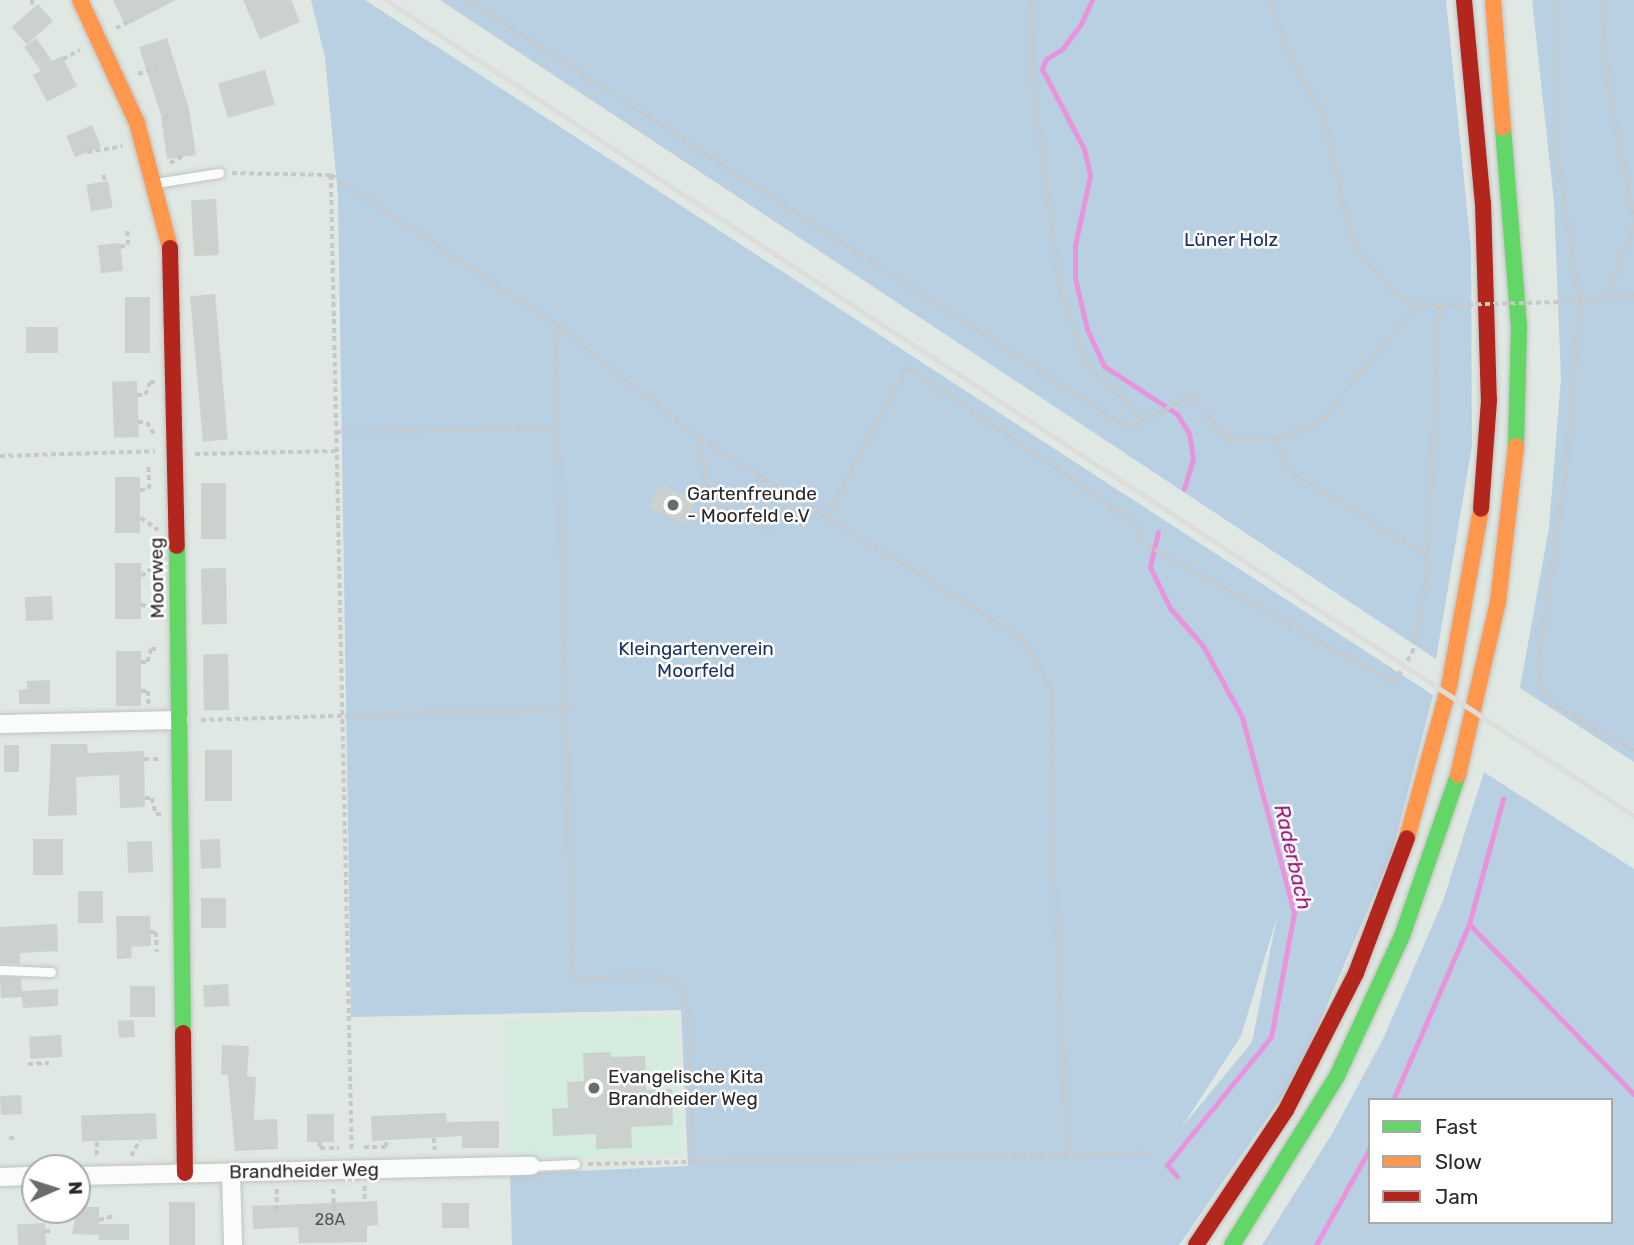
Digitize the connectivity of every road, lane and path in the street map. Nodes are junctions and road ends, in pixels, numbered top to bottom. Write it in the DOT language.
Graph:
graph roads {
  1 [pos="80,0"];
  2 [pos="468,0"];
  3 [pos="1032,0"];
  4 [pos="1271,0"];
  5 [pos="1464,0"];
  6 [pos="1493,0"];
  7 [pos="1502,0"];
  8 [pos="1558,0"];
  9 [pos="1602,0"];
  10 [pos="1499,59"];
  11 [pos="142,140"];
  12 [pos="87,152"];
  13 [pos="219,173"];
  14 [pos="104,175"];
  15 [pos="331,175"];
  16 [pos="104,182"];
  17 [pos="153,184"];
  18 [pos="1634,221"];
  19 [pos="127,230"];
  20 [pos="120,247"];
  21 [pos="1634,295"];
  22 [pos="1606,299"];
  23 [pos="1580,303"];
  24 [pos="1416,305"];
  25 [pos="1439,306"];
  26 [pos="562,329"];
  27 [pos="1144,420"];
  28 [pos="559,429"];
  29 [pos="336,432"];
  30 [pos="1275,438"];
  31 [pos="700,439"];
  32 [pos="337,451"];
  33 [pos="176,453"];
  34 [pos="0,456"];
  35 [pos="148,465"];
  36 [pos="140,489"];
  37 [pos="794,495"];
  38 [pos="827,516"];
  39 [pos="1429,557"];
  40 [pos="569,709"];
  41 [pos="342,718"];
  42 [pos="180,720"];
  43 [pos="0,724"];
  44 [pos="1634,751"];
  45 [pos="150,932"];
  46 [pos="157,952"];
  47 [pos="0,970"];
  48 [pos="51,972"];
  49 [pos="49,1063"];
  50 [pos="28,1064"];
  51 [pos="9,1138"];
  52 [pos="17,1138"];
  53 [pos="386,1140"];
  54 [pos="320,1142"];
  55 [pos="364,1147"];
  56 [pos="339,1148"];
  57 [pos="1150,1153"];
  58 [pos="1068,1154"];
  59 [pos="694,1163"];
  60 [pos="575,1164"];
  61 [pos="531,1166"];
  62 [pos="332,1170"];
  63 [pos="352,1170"];
  64 [pos="231,1172"];
  65 [pos="185,1173"];
  66 [pos="91,1176"];
  67 [pos="0,1177"];
  68 [pos="21,1177"];
  69 [pos="114,1216"];
  70 [pos="99,1220"];
  71 [pos="330,1220"];
  72 [pos="45,1231"];
  73 [pos="51,1231"];
  74 [pos="233,1245"];
  75 [pos="1196,1245"];
  76 [pos="1232,1245"];
  1 -- 11 [label="main road, Moorweg"];
  2 -- 27 [label="path"];
  3 -- 27 [label="path"];
  4 -- 24 [label="path"];
  5 -- 75 [label="main road"];
  6 -- 10 [label="main road"];
  7 -- 10 [label="main road"];
  8 -- 23 [label="path"];
  9 -- 18 [label="path"];
  10 -- 76 [label="main road"];
  11 -- 12 [label="path"];
  11 -- 17 [label="main road, Moorweg"];
  13 -- 15 [label="path"];
  13 -- 17 [label="lane"];
  14 -- 16 [label="path"];
  15 -- 26 [label="path"];
  15 -- 29 [label="path"];
  17 -- 33 [label="main road, Moorweg"];
  18 -- 22 [label="path"];
  19 -- 20 [label="path"];
  21 -- 22 [label="path"];
  22 -- 23 [label="path"];
  23 -- 25 [label="path, bridge"];
  23 -- 44 [label="path"];
  24 -- 25 [label="path"];
  24 -- 30 [label="path"];
  25 -- 39 [label="path"];
  26 -- 28 [label="path"];
  26 -- 31 [label="path"];
  27 -- 30 [label="path"];
  28 -- 29 [label="path"];
  28 -- 40 [label="path"];
  29 -- 32 [label="path"];
  30 -- 39 [label="path"];
  31 -- 37 [label="path"];
  31 -- 37 [label="path"];
  32 -- 33 [label="path"];
  32 -- 41 [label="path"];
  33 -- 34 [label="path"];
  33 -- 42 [label="main road, Moorweg"];
  35 -- 36 [label="path"];
  37 -- 38 [label="path"];
  38 -- 39 [label="path"];
  38 -- 58 [label="path"];
  40 -- 41 [label="path"];
  40 -- 59 [label="path"];
  41 -- 42 [label="path"];
  41 -- 63 [label="path"];
  42 -- 43 [label="street"];
  42 -- 65 [label="main road, Moorweg"];
  45 -- 46 [label="path"];
  47 -- 48 [label="lane"];
  49 -- 50 [label="path"];
  51 -- 52 [label="path"];
  53 -- 55 [label="path"];
  54 -- 56 [label="path"];
  57 -- 58 [label="path"];
  58 -- 59 [label="path"];
  59 -- 60 [label="path"];
  60 -- 61 [label="lane"];
  61 -- 63 [label="street, Brandheider Weg"];
  62 -- 63 [label="street, Brandheider Weg"];
  62 -- 64 [label="street, Brandheider Weg"];
  62 -- 71 [label="path"];
  64 -- 65 [label="street, Brandheider Weg"];
  64 -- 74 [label="street"];
  65 -- 66 [label="street, Brandheider Weg"];
  67 -- 68 [label="street"];
  69 -- 70 [label="path"];
  72 -- 73 [label="path"];
}
